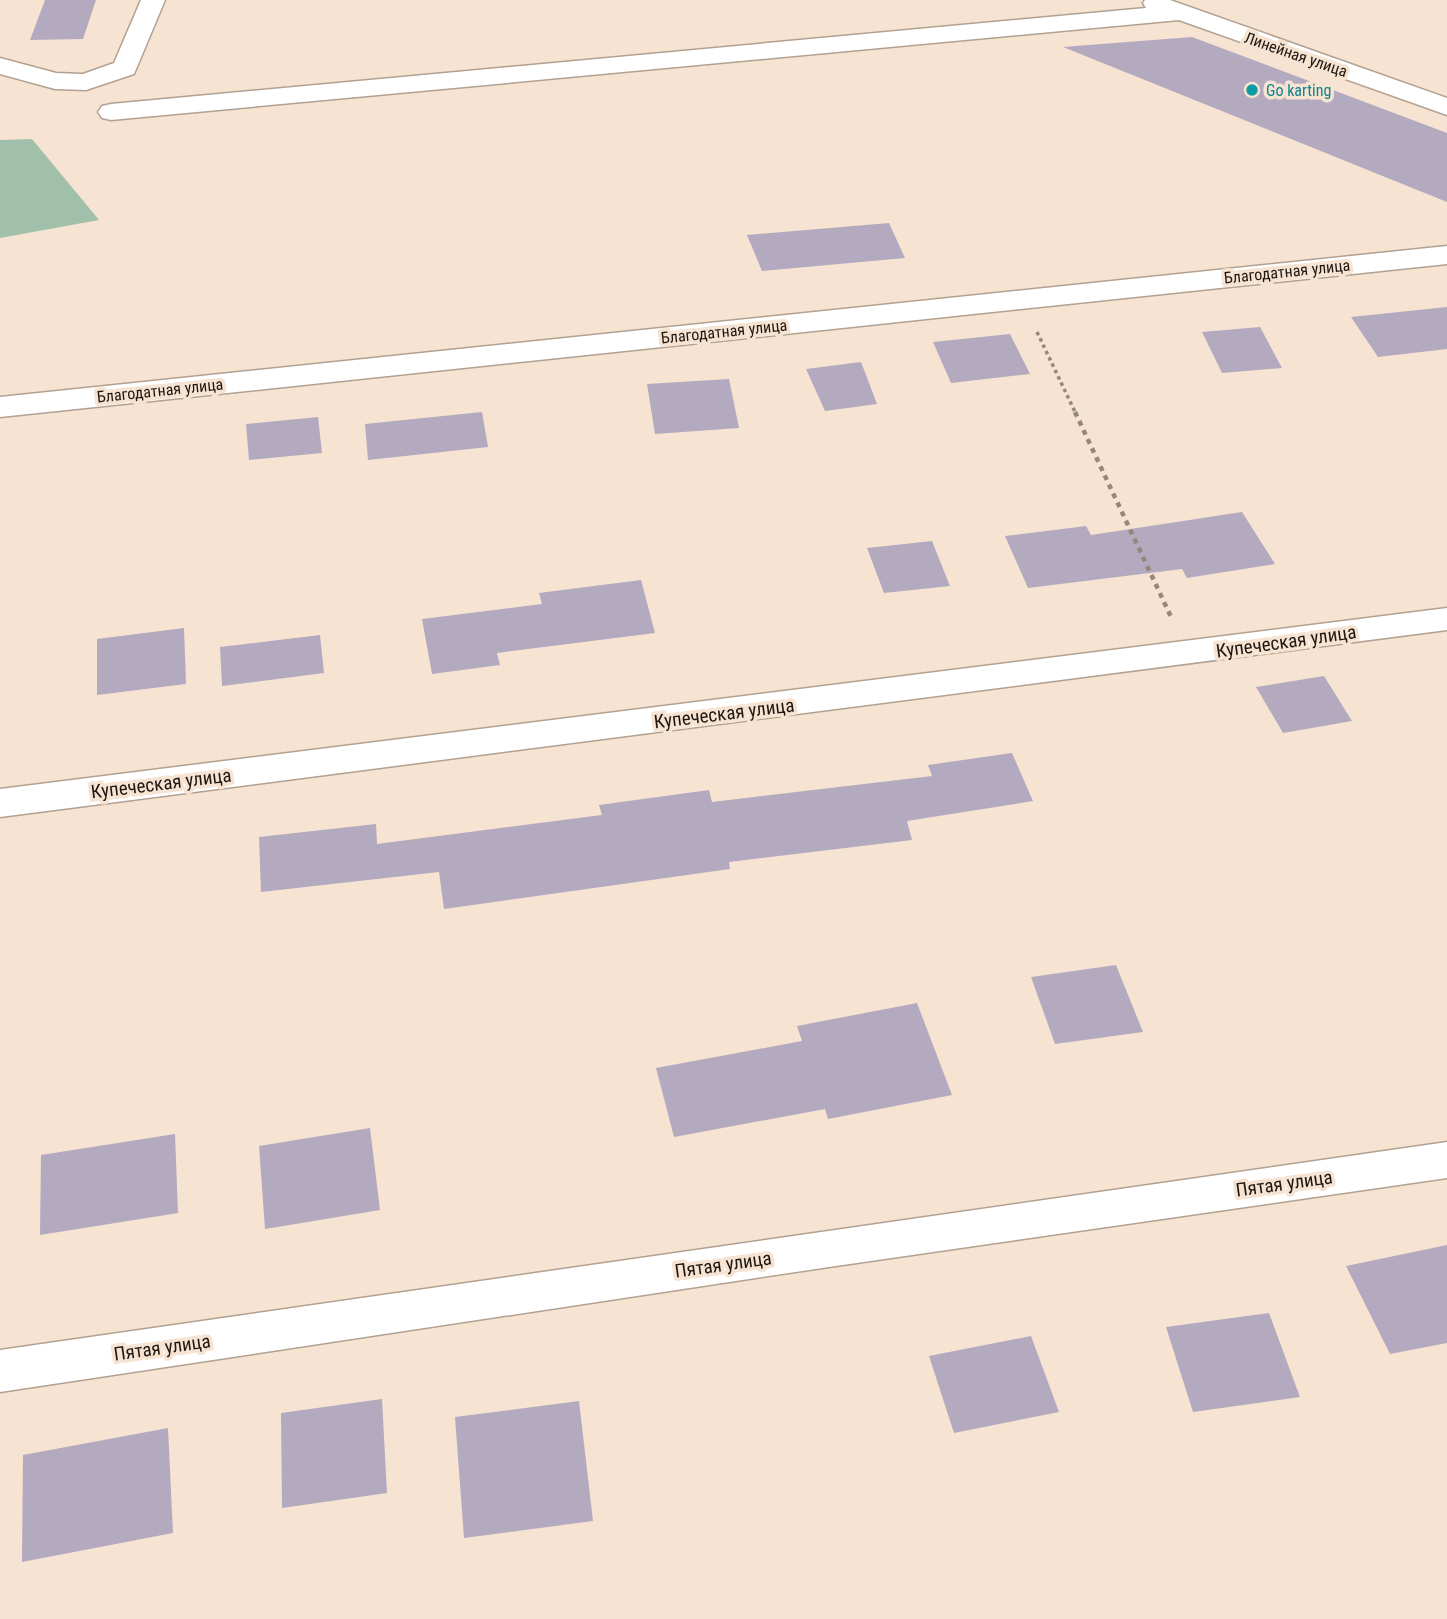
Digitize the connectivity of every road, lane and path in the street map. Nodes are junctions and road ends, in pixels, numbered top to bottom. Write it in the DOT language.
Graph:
graph roads {
  1 [pos="153,0"];
  2 [pos="1147,0"];
  3 [pos="1177,13"];
  4 [pos="0,66"];
  5 [pos="1447,107"];
  6 [pos="111,112"];
  7 [pos="1447,254"];
  8 [pos="1022,299"];
  9 [pos="0,407"];
  10 [pos="1447,619"];
  11 [pos="1189,654"];
  12 [pos="0,803"];
  13 [pos="1447,1160"];
  14 [pos="0,1371"];
  1 -- 4 [label="street"];
  2 -- 3 [label="street, Линейная улица"];
  3 -- 5 [label="street, Линейная улица"];
  3 -- 6 [label="street"];
  7 -- 8 [label="street, Благодатная улица"];
  8 -- 9 [label="street, Благодатная улица"];
  8 -- 11 [label="path"];
  10 -- 11 [label="street, Купеческая улица"];
  11 -- 12 [label="street, Купеческая улица"];
  13 -- 14 [label="street, Пятая улица"];
}
